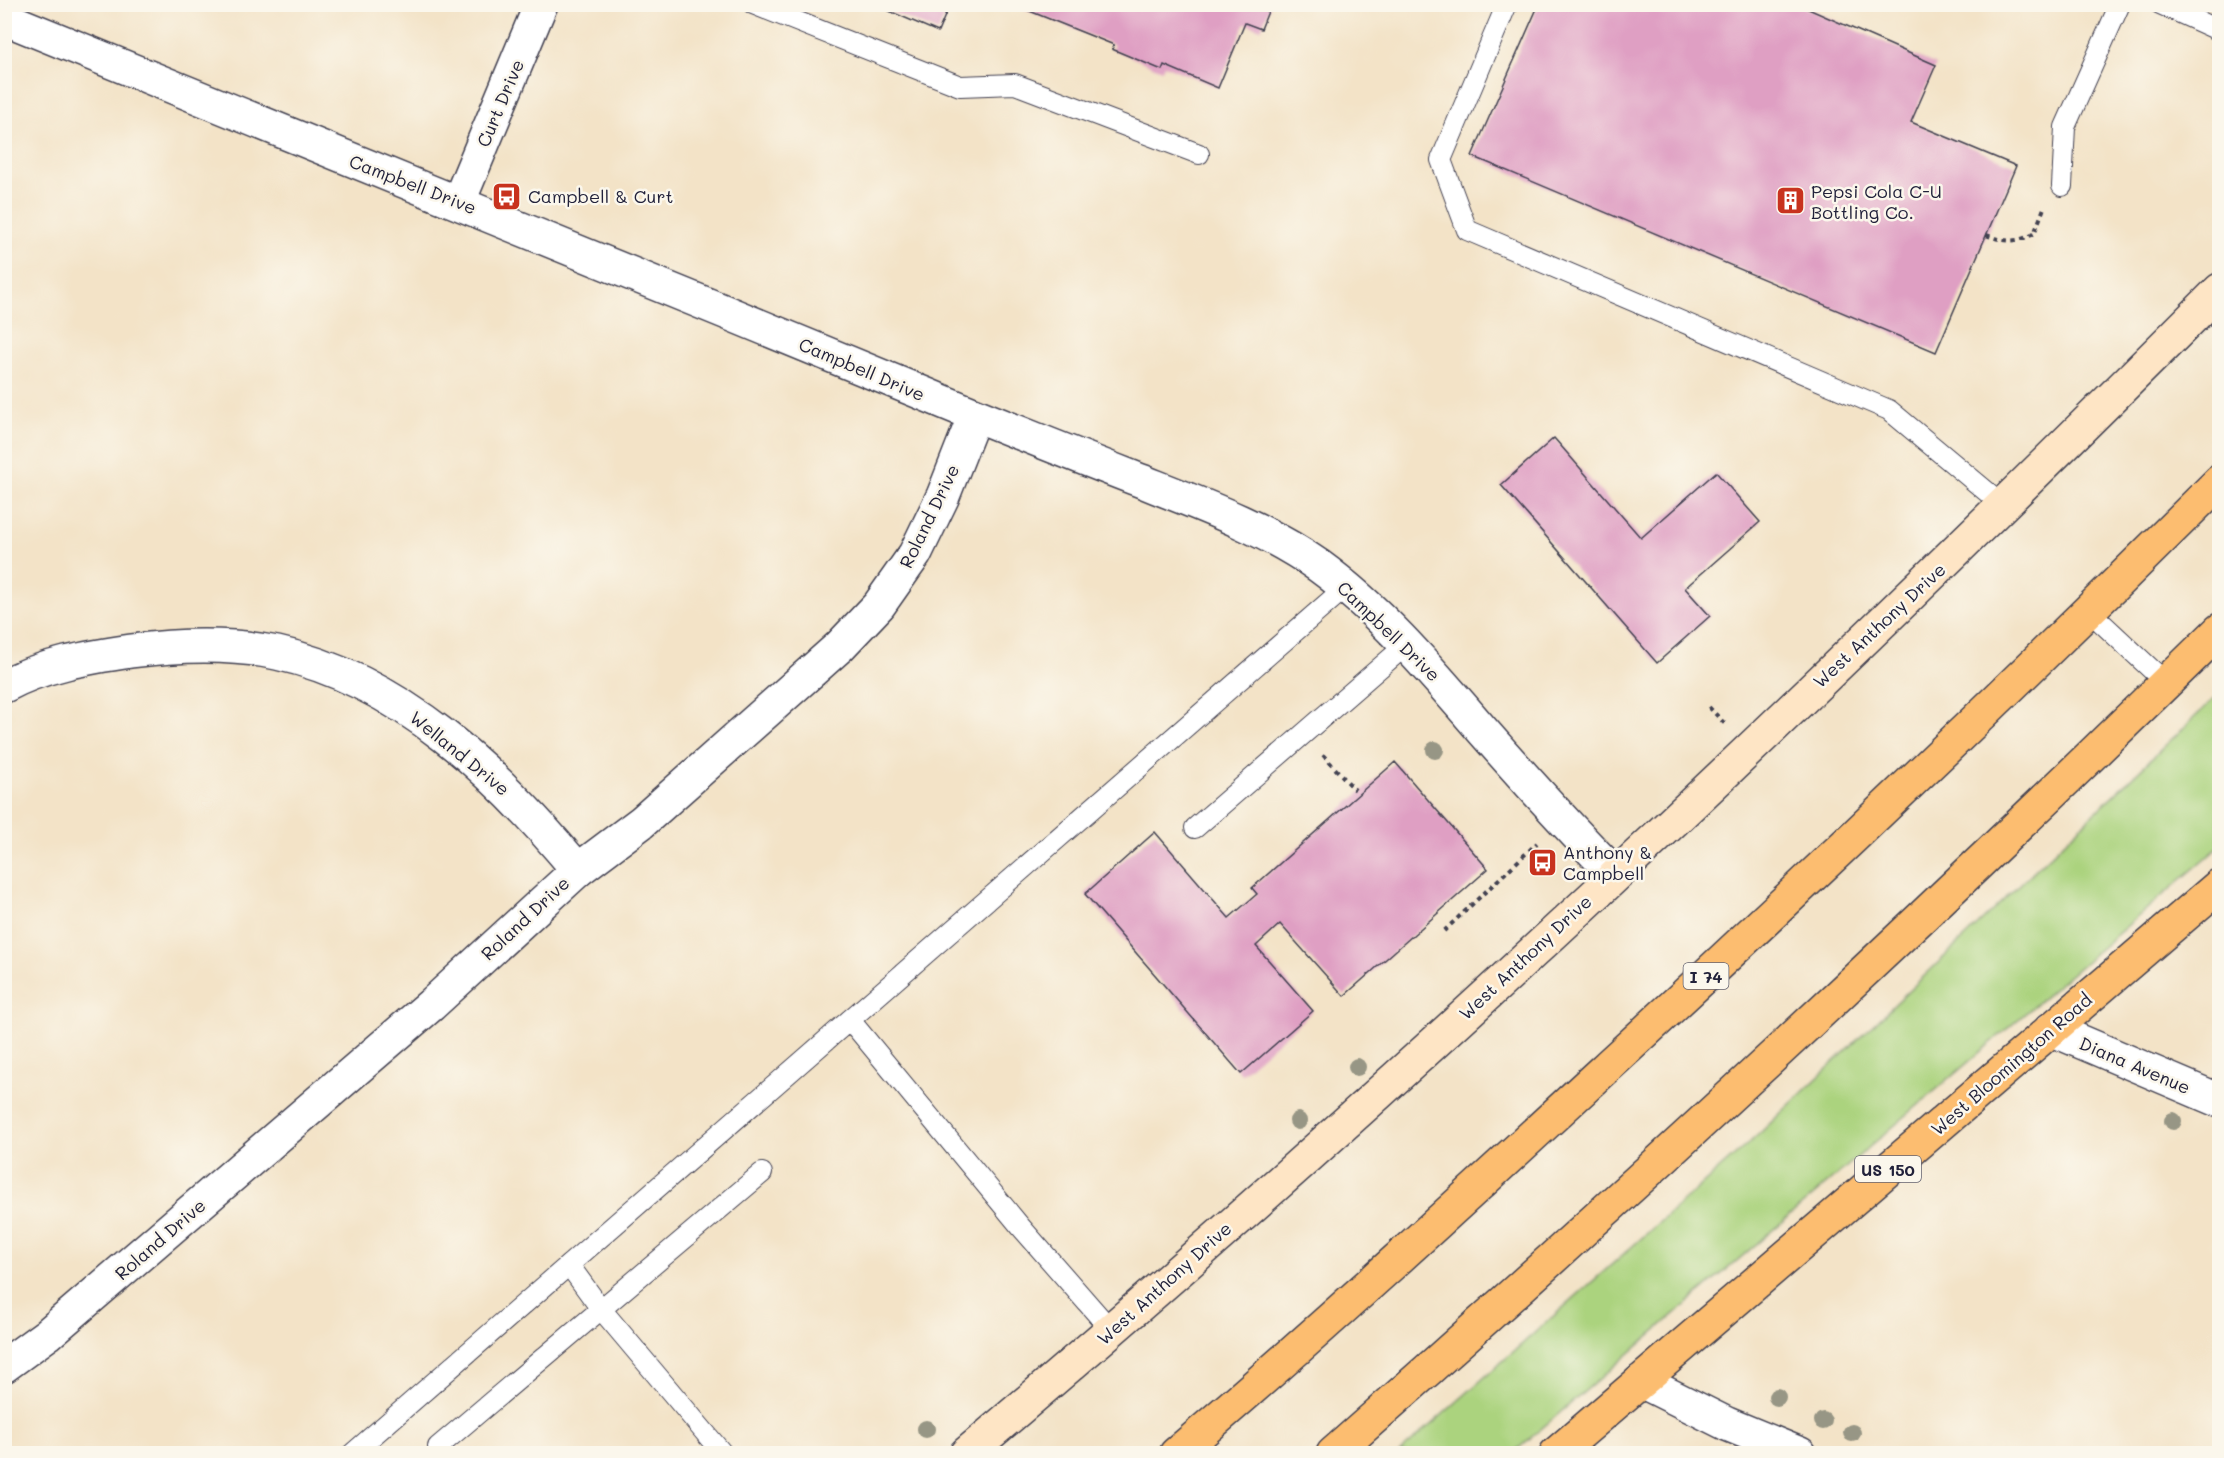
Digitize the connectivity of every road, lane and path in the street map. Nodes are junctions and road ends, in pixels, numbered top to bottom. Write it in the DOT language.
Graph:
graph roads {
  1 [pos="542,4"];
  2 [pos="753,4"];
  3 [pos="1507,4"];
  4 [pos="2120,4"];
  5 [pos="2160,4"];
  6 [pos="4,18"];
  7 [pos="2220,31"];
  8 [pos="1198,153"];
  9 [pos="2062,186"];
  10 [pos="459,201"];
  11 [pos="1986,235"];
  12 [pos="2220,290"];
  13 [pos="975,415"];
  14 [pos="2220,481"];
  15 [pos="2004,506"];
  16 [pos="1346,587"];
  17 [pos="2089,611"];
  18 [pos="2220,630"];
  19 [pos="1406,645"];
  20 [pos="8,678"];
  21 [pos="2166,683"];
  22 [pos="1304,734"];
  23 [pos="1354,790"];
  24 [pos="1562,820"];
  25 [pos="1195,828"];
  26 [pos="578,870"];
  27 [pos="1615,874"];
  28 [pos="2220,885"];
  29 [pos="1444,931"];
  30 [pos="850,1020"];
  31 [pos="2051,1029"];
  32 [pos="2220,1101"];
  33 [pos="762,1173"];
  34 [pos="569,1265"];
  35 [pos="601,1309"];
  36 [pos="1111,1330"];
  37 [pos="4,1366"];
  38 [pos="1641,1381"];
  39 [pos="438,1447"];
  40 [pos="352,1454"];
  41 [pos="723,1454"];
  42 [pos="966,1454"];
  43 [pos="1176,1454"];
  44 [pos="1333,1454"];
  45 [pos="1556,1454"];
  46 [pos="1800,1454"];
  1 -- 10 [label="street, Curt Drive"];
  2 -- 8 [label="lane"];
  3 -- 15 [label="lane"];
  4 -- 9 [label="lane"];
  5 -- 7 [label="lane"];
  6 -- 10 [label="street, Campbell Drive"];
  9 -- 11 [label="path"];
  10 -- 13 [label="street, Campbell Drive"];
  12 -- 15 [label="street, West Anthony Drive"];
  13 -- 16 [label="street, Campbell Drive"];
  13 -- 26 [label="street, Roland Drive"];
  14 -- 17 [label="main road, I 74"];
  15 -- 27 [label="street, West Anthony Drive"];
  16 -- 19 [label="street, Campbell Drive"];
  16 -- 30 [label="lane"];
  17 -- 21 [label="lane"];
  17 -- 43 [label="main road, I 74"];
  18 -- 21 [label="main road"];
  19 -- 22 [label="lane"];
  19 -- 24 [label="street, Campbell Drive"];
  20 -- 26 [label="street, Welland Drive"];
  21 -- 44 [label="main road"];
  22 -- 23 [label="path"];
  22 -- 25 [label="lane"];
  24 -- 27 [label="street, Campbell Drive"];
  24 -- 29 [label="path"];
  26 -- 37 [label="street, Roland Drive"];
  27 -- 36 [label="street, West Anthony Drive"];
  28 -- 31 [label="main road, West Bloomington Road / US 150"];
  30 -- 34 [label="lane"];
  30 -- 36 [label="lane"];
  31 -- 32 [label="street, Diana Avenue"];
  31 -- 38 [label="main road, West Bloomington Road / US 150"];
  33 -- 35 [label="lane"];
  34 -- 35 [label="lane"];
  34 -- 40 [label="lane"];
  35 -- 39 [label="lane"];
  35 -- 41 [label="lane"];
  36 -- 42 [label="street, West Anthony Drive"];
  38 -- 45 [label="main road, West Bloomington Road / US 150"];
  38 -- 46 [label="street"];
}
